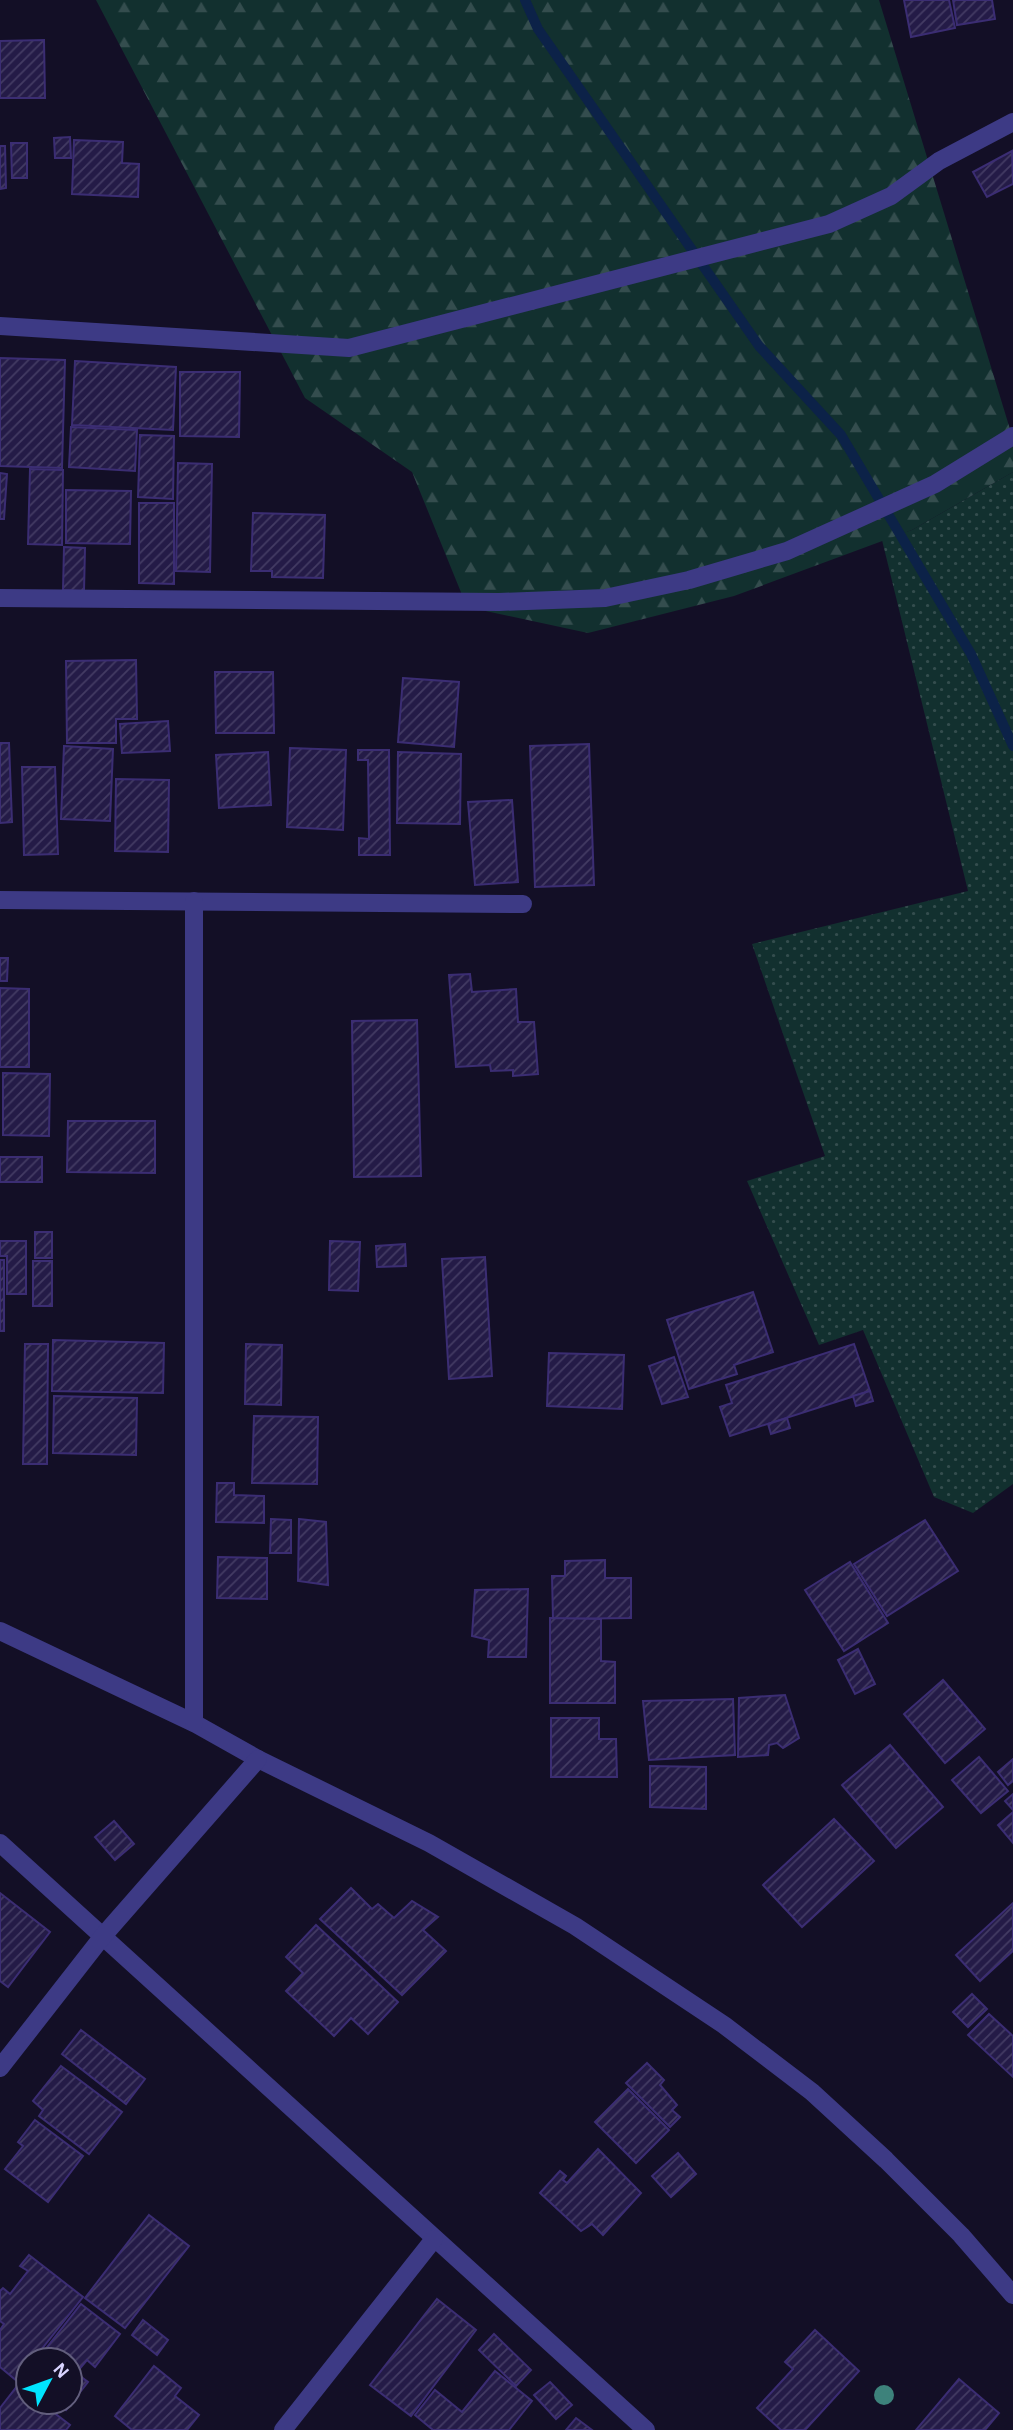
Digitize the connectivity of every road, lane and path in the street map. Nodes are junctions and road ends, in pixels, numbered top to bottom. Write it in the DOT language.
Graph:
graph roads {
  1 [pos="1013,122"];
  2 [pos="0,326"];
  3 [pos="1013,436"];
  4 [pos="0,598"];
  5 [pos="0,900"];
  6 [pos="194,901"];
  7 [pos="523,904"];
  8 [pos="0,1631"];
  9 [pos="194,1723"];
  10 [pos="258,1759"];
  11 [pos="0,1843"];
  12 [pos="103,1936"];
  13 [pos="0,2068"];
  14 [pos="434,2239"];
  15 [pos="1013,2295"];
  16 [pos="283,2430"];
  17 [pos="646,2430"];
  1 -- 2 [label="street"];
  3 -- 4 [label="street"];
  5 -- 6 [label="street"];
  6 -- 7 [label="street"];
  6 -- 9 [label="street"];
  8 -- 9 [label="street"];
  9 -- 10 [label="street"];
  10 -- 12 [label="street"];
  10 -- 15 [label="street"];
  11 -- 12 [label="street"];
  12 -- 13 [label="street"];
  12 -- 14 [label="street"];
  14 -- 16 [label="street"];
  14 -- 17 [label="street"];
}
